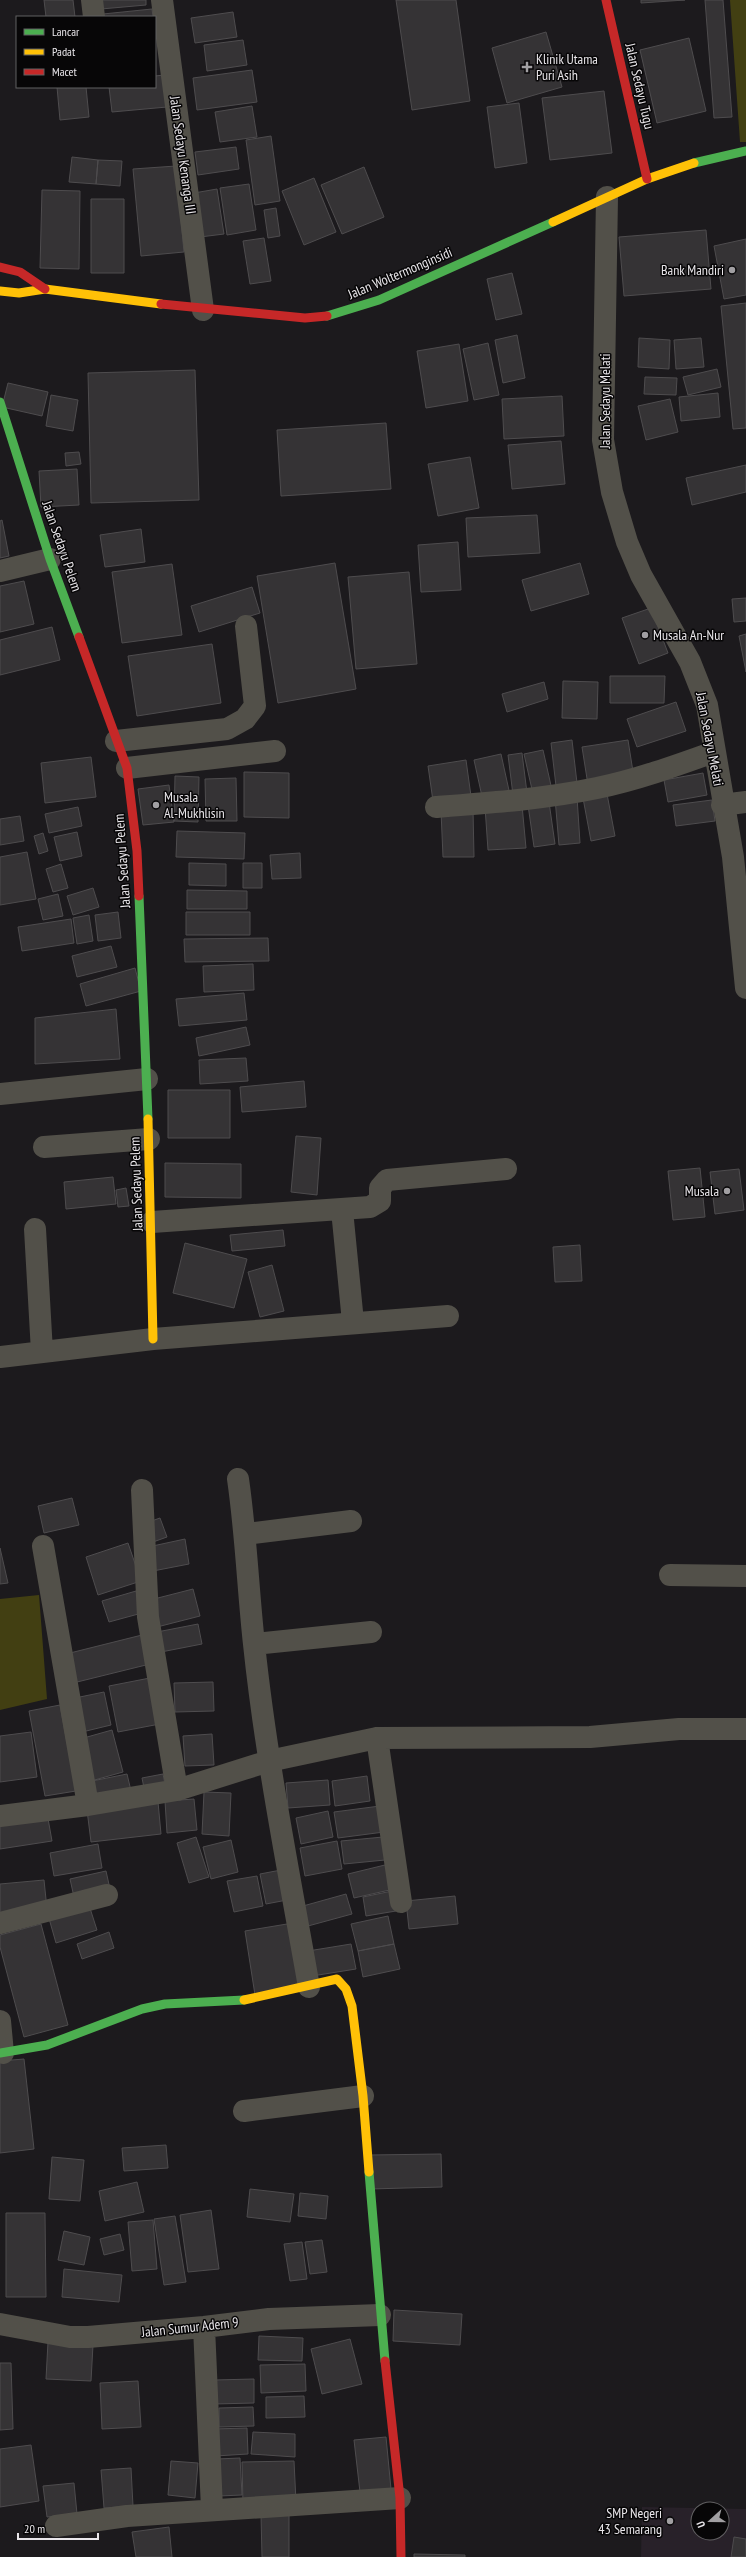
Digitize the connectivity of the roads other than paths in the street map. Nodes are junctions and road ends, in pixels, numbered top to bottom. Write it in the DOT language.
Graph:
graph roads {
  1 [pos="92,0"];
  2 [pos="162,0"];
  3 [pos="606,0"];
  4 [pos="94,16"];
  5 [pos="746,151"];
  6 [pos="647,179"];
  7 [pos="607,197"];
  8 [pos="0,267"];
  9 [pos="45,289"];
  10 [pos="0,290"];
  11 [pos="203,310"];
  12 [pos="0,402"];
  13 [pos="50,560"];
  14 [pos="0,571"];
  15 [pos="246,626"];
  16 [pos="116,741"];
  17 [pos="275,751"];
  18 [pos="714,752"];
  19 [pos="127,768"];
  20 [pos="746,802"];
  21 [pos="722,805"];
  22 [pos="436,807"];
  23 [pos="740,856"];
  24 [pos="746,988"];
  25 [pos="147,1079"];
  26 [pos="0,1094"];
  27 [pos="149,1139"];
  28 [pos="44,1146"];
  29 [pos="506,1169"];
  30 [pos="342,1210"];
  31 [pos="152,1222"];
  32 [pos="35,1229"];
  33 [pos="448,1316"];
  34 [pos="353,1322"];
  35 [pos="153,1339"];
  36 [pos="42,1352"];
  37 [pos="0,1357"];
  38 [pos="238,1479"];
  39 [pos="142,1490"];
  40 [pos="351,1521"];
  41 [pos="246,1534"];
  42 [pos="44,1546"];
  43 [pos="670,1575"];
  44 [pos="746,1576"];
  45 [pos="371,1632"];
  46 [pos="254,1644"];
  47 [pos="746,1729"];
  48 [pos="377,1738"];
  49 [pos="270,1761"];
  50 [pos="177,1790"];
  51 [pos="88,1805"];
  52 [pos="0,1816"];
  53 [pos="107,1895"];
  54 [pos="401,1902"];
  55 [pos="0,1923"];
  56 [pos="309,1987"];
  57 [pos="0,2021"];
  58 [pos="2,2053"];
  59 [pos="363,2096"];
  60 [pos="244,2111"];
  61 [pos="380,2315"];
  62 [pos="0,2324"];
  63 [pos="204,2327"];
  64 [pos="400,2498"];
  65 [pos="212,2510"];
  66 [pos="56,2526"];
  67 [pos="401,2557"];
  1 -- 4 [label="street"];
  2 -- 11 [label="street, Jalan Sedayu Kenanga III"];
  3 -- 6 [label="street, Jalan Sedayu Tugu"];
  5 -- 6 [label="street, Jalan Woltermonginsidi"];
  6 -- 7 [label="street, Jalan Woltermonginsidi"];
  7 -- 11 [label="street, Jalan Woltermonginsidi"];
  7 -- 18 [label="street, Jalan Sedayu Melati"];
  8 -- 9 [label="street, Jalan Woltermonginsidi"];
  9 -- 10 [label="street, Jalan Woltermonginsidi"];
  9 -- 11 [label="street, Jalan Woltermonginsidi"];
  12 -- 13 [label="street, Jalan Sedayu Pelem"];
  13 -- 14 [label="street"];
  13 -- 16 [label="street, Jalan Sedayu Pelem"];
  15 -- 16 [label="street"];
  16 -- 19 [label="street, Jalan Sedayu Pelem"];
  17 -- 19 [label="street"];
  18 -- 21 [label="street, Jalan Sedayu Melati"];
  18 -- 22 [label="street"];
  19 -- 25 [label="street, Jalan Sedayu Pelem"];
  20 -- 21 [label="street"];
  21 -- 23 [label="street, Jalan Sedayu Melati"];
  23 -- 24 [label="street, Jalan Sedayu Melati"];
  25 -- 26 [label="street"];
  25 -- 27 [label="street, Jalan Sedayu Pelem"];
  27 -- 28 [label="street"];
  27 -- 31 [label="street, Jalan Sedayu Pelem"];
  29 -- 30 [label="street"];
  30 -- 31 [label="street"];
  30 -- 34 [label="street"];
  31 -- 35 [label="street, Jalan Sedayu Pelem"];
  32 -- 36 [label="street"];
  33 -- 34 [label="street"];
  34 -- 35 [label="street"];
  35 -- 36 [label="street"];
  36 -- 37 [label="street"];
  38 -- 41 [label="street"];
  39 -- 50 [label="street"];
  40 -- 41 [label="street"];
  41 -- 46 [label="street"];
  42 -- 51 [label="street"];
  43 -- 44 [label="street"];
  45 -- 46 [label="street"];
  46 -- 49 [label="street"];
  47 -- 48 [label="street"];
  48 -- 49 [label="street"];
  48 -- 54 [label="street"];
  49 -- 50 [label="street"];
  49 -- 56 [label="street"];
  50 -- 51 [label="street"];
  51 -- 52 [label="street"];
  53 -- 55 [label="street"];
  56 -- 58 [label="street"];
  56 -- 59 [label="street"];
  57 -- 58 [label="street"];
  59 -- 60 [label="street"];
  59 -- 61 [label="street"];
  61 -- 63 [label="street, Jalan Sumur Adem 9"];
  61 -- 64 [label="street"];
  62 -- 63 [label="street, Jalan Sumur Adem 9"];
  63 -- 65 [label="street"];
  64 -- 65 [label="street"];
  64 -- 67 [label="street"];
  65 -- 66 [label="street"];
}
